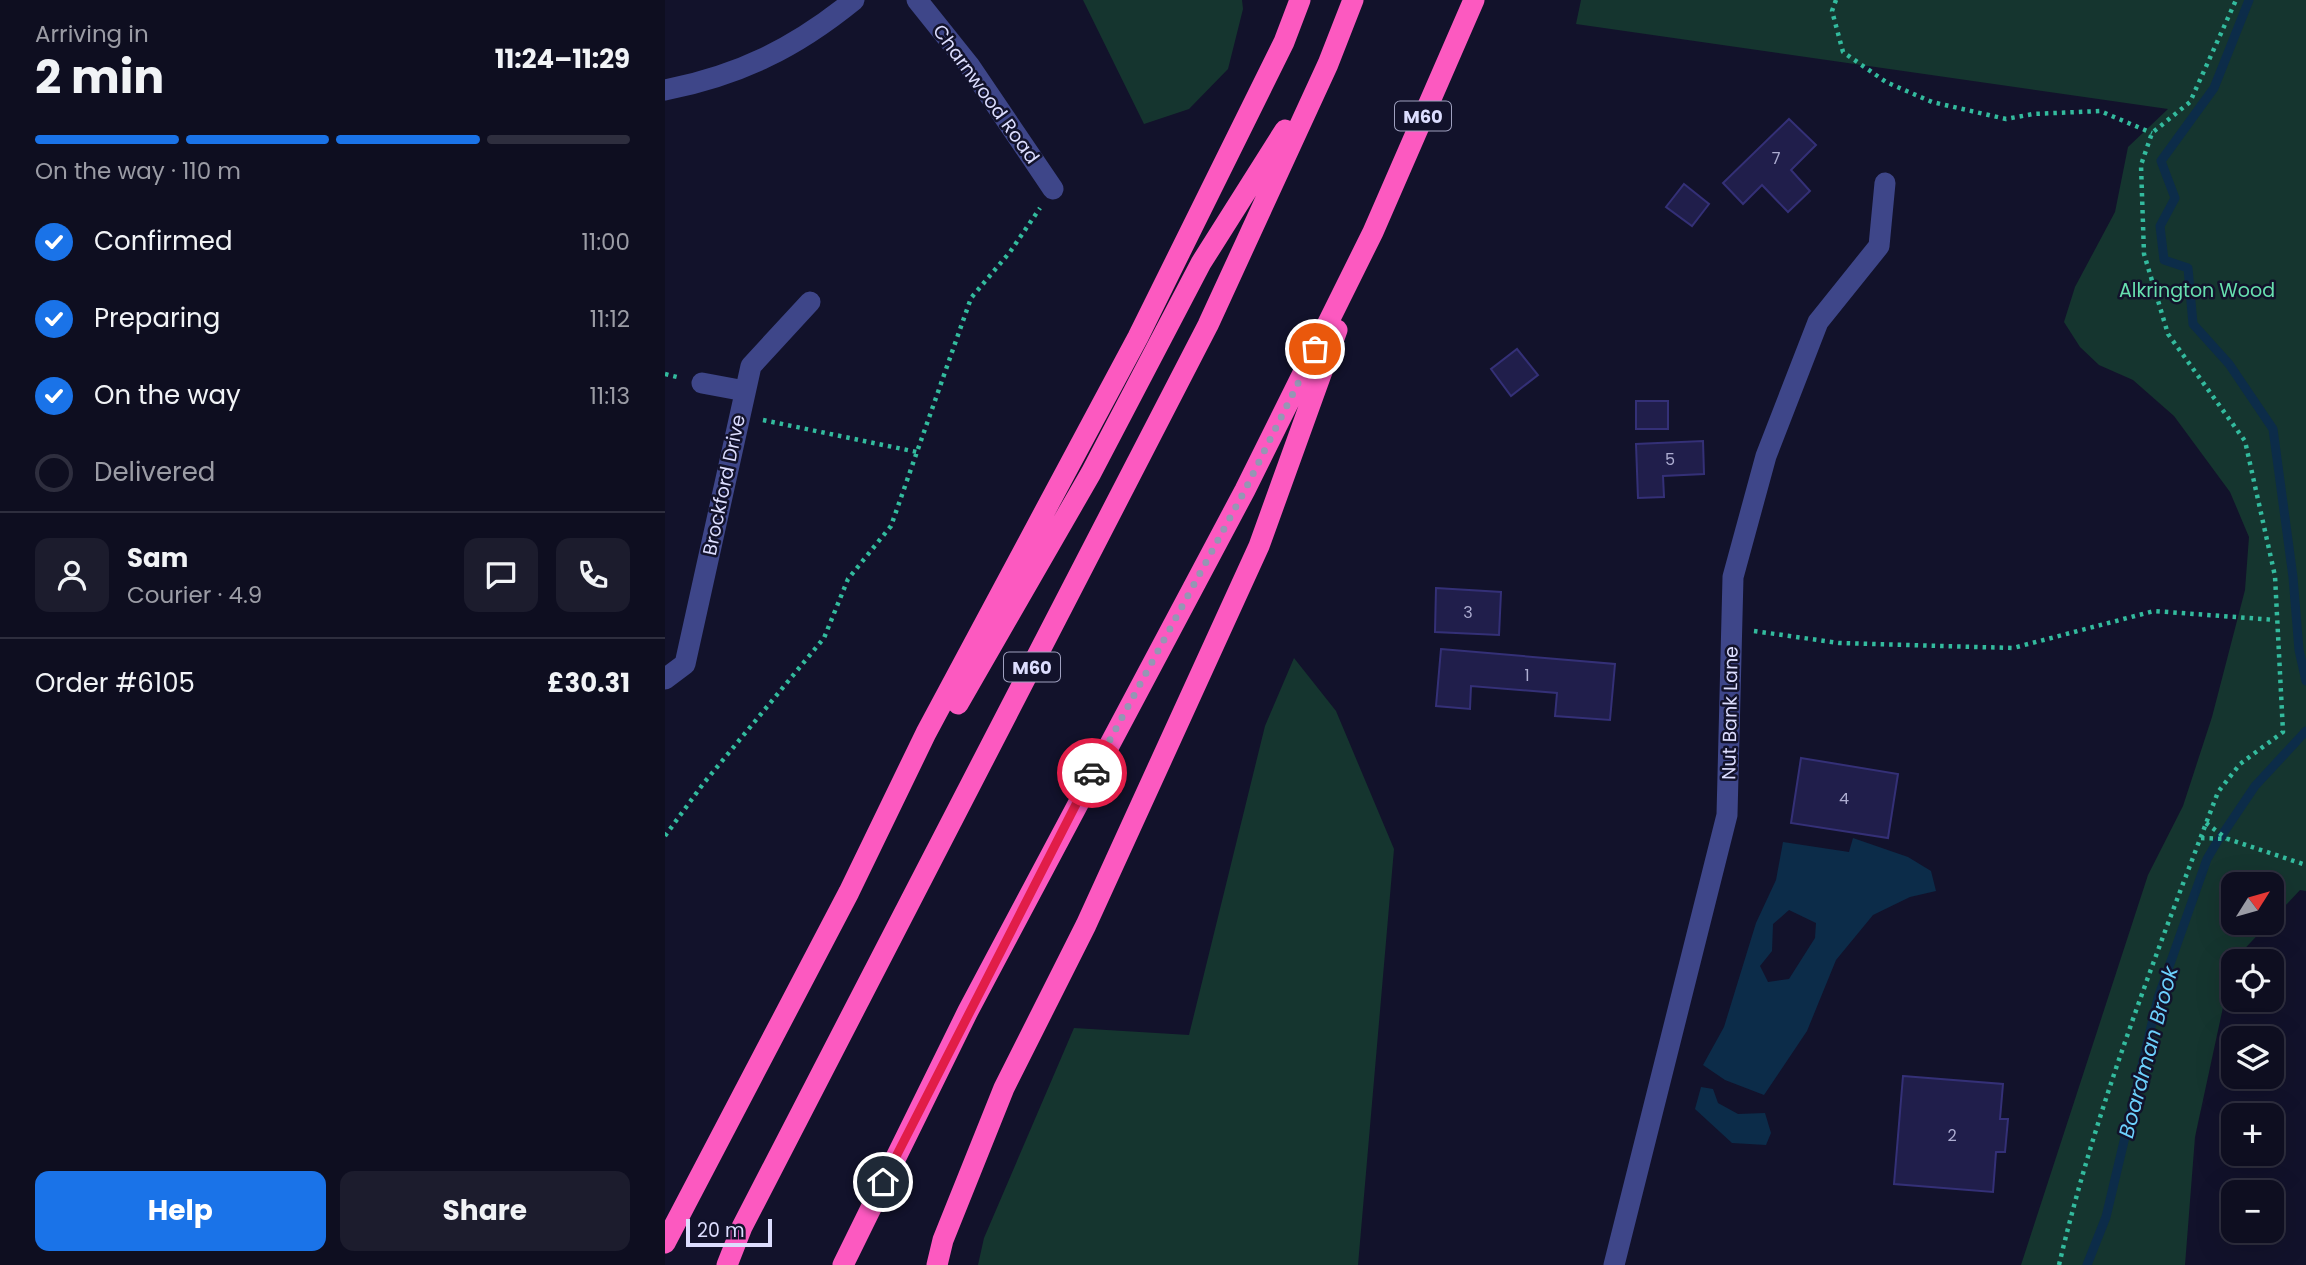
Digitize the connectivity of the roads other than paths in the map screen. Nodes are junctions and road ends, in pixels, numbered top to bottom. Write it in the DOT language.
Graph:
graph roads {
  1 [pos="854,0"];
  2 [pos="917,0"];
  3 [pos="1300,0"];
  4 [pos="1353,0"];
  5 [pos="1473,0"];
  6 [pos="1328,64"];
  7 [pos="665,90"];
  8 [pos="1885,183"];
  9 [pos="1053,189"];
  10 [pos="1373,232"];
  11 [pos="810,302"];
  12 [pos="702,383"];
  13 [pos="745,391"];
  14 [pos="665,679"];
  15 [pos="849,892"];
  16 [pos="665,1243"];
  17 [pos="727,1265"];
  18 [pos="843,1265"];
  19 [pos="937,1265"];
  20 [pos="1613,1265"];
  1 -- 7 [label="street"];
  2 -- 9 [label="street, Charnwood Road"];
  3 -- 15 [label="highway, M60"];
  4 -- 6 [label="highway, M60"];
  5 -- 10 [label="highway, M60"];
  6 -- 15 [label="highway, M60"];
  6 -- 17 [label="highway, M60"];
  8 -- 20 [label="street, Nut Bank Lane"];
  10 -- 18 [label="highway, M60"];
  10 -- 19 [label="highway, M60"];
  11 -- 13 [label="street, Brockford Drive"];
  12 -- 13 [label="street"];
  13 -- 14 [label="street, Brockford Drive"];
  15 -- 16 [label="highway, M60"];
}
